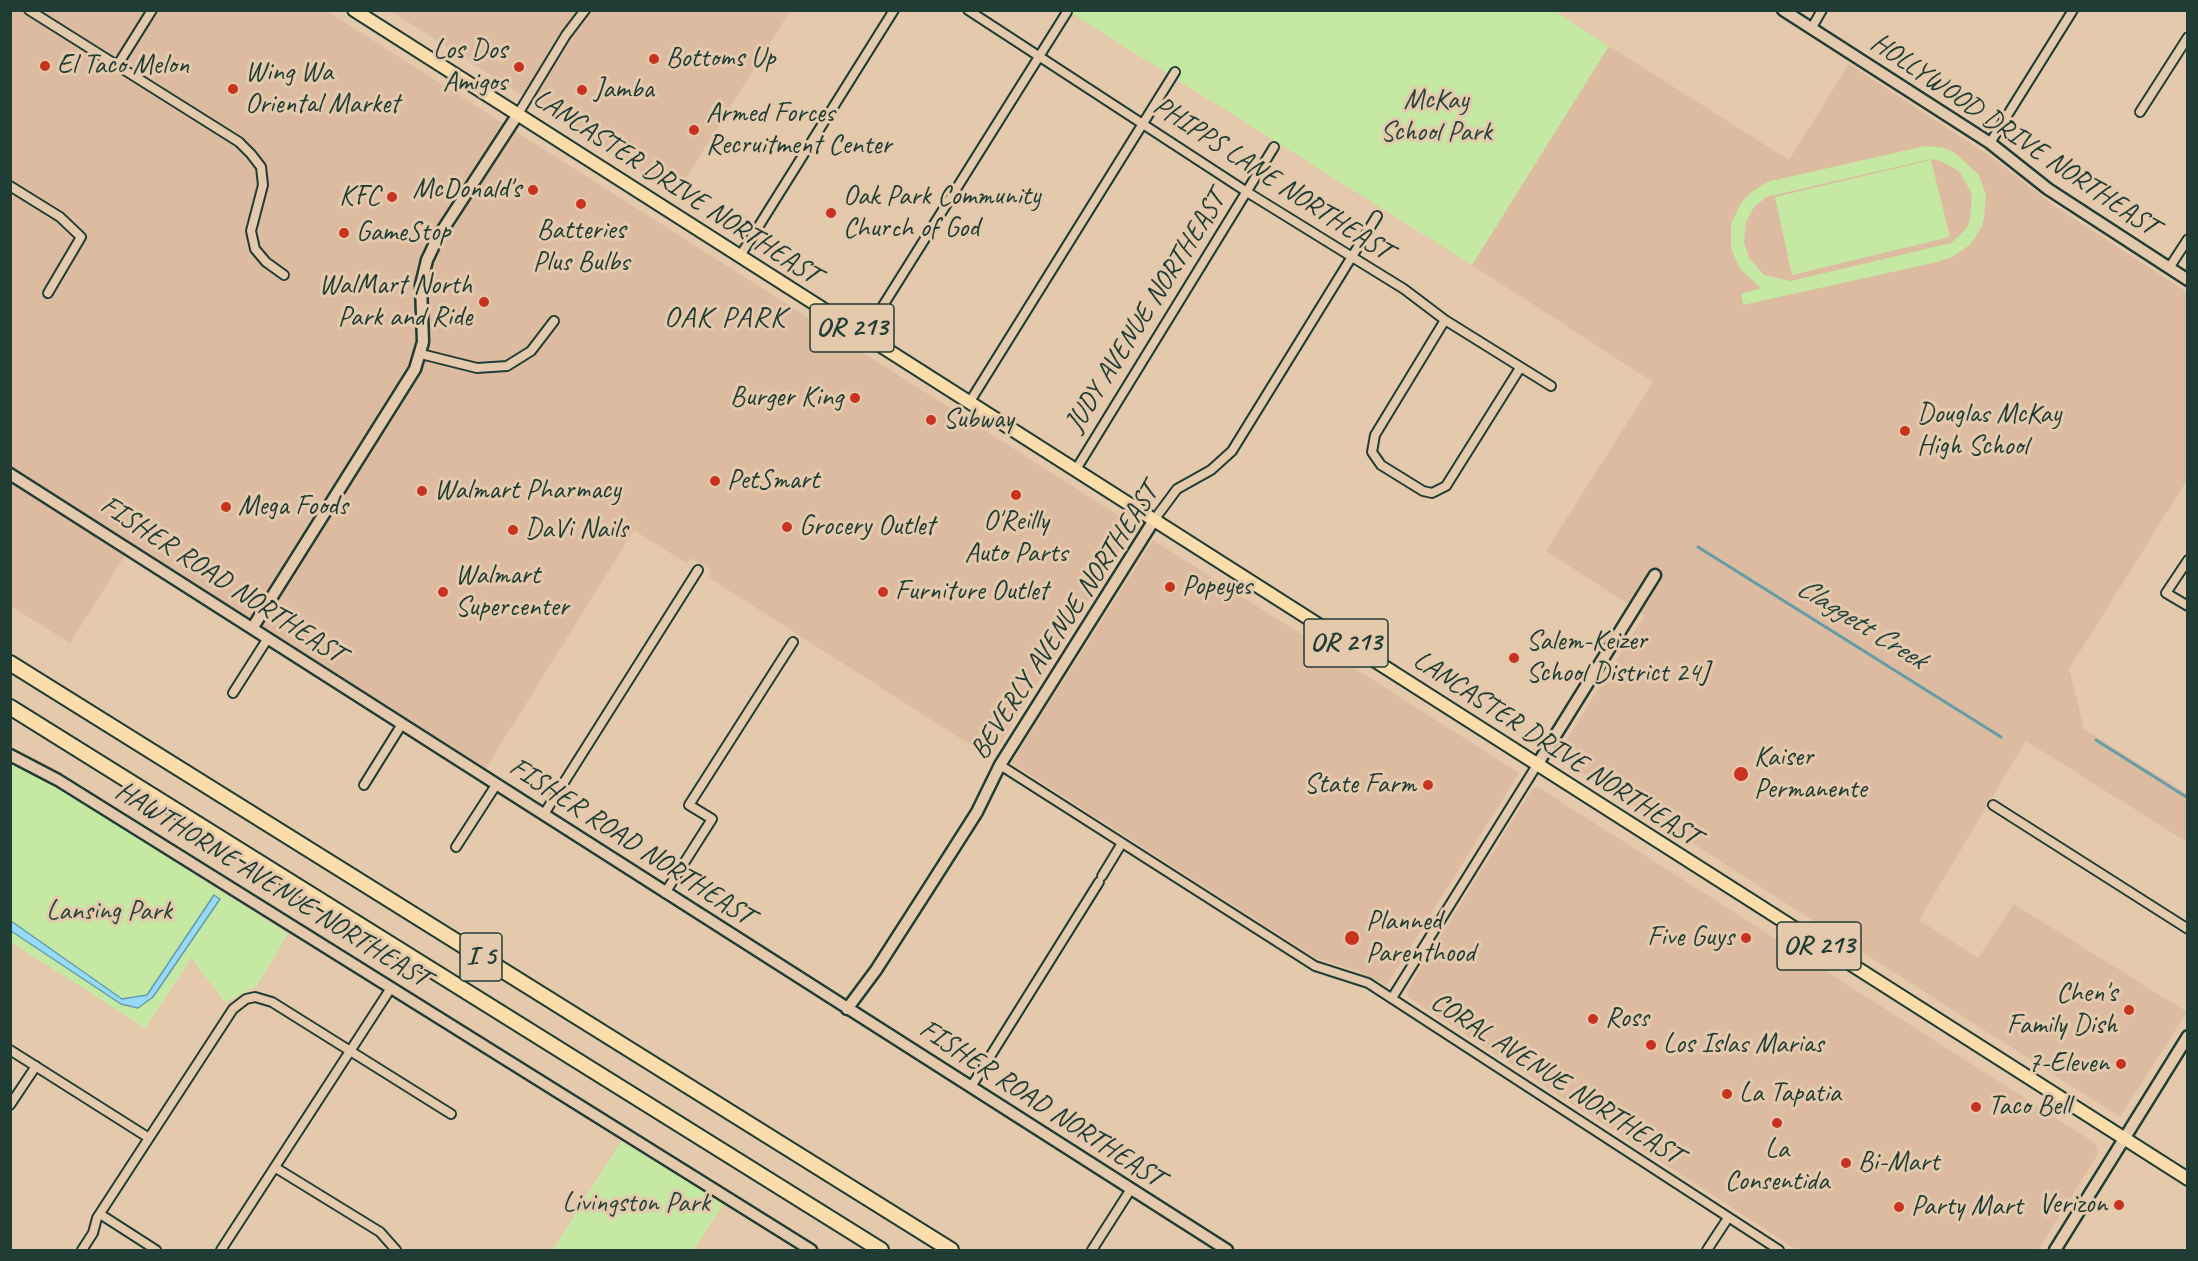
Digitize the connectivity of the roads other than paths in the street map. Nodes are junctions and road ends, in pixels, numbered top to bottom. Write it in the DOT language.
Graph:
graph roads {
  1 [pos="29,10"];
  2 [pos="152,10"];
  3 [pos="354,10"];
  4 [pos="585,10"];
  5 [pos="894,10"];
  6 [pos="968,10"];
  7 [pos="1783,10"];
  8 [pos="1822,10"];
  9 [pos="2073,10"];
  10 [pos="1067,12"];
  11 [pos="1811,28"];
  12 [pos="2187,37"];
  13 [pos="1040,56"];
  14 [pos="117,66"];
  15 [pos="1175,72"];
  16 [pos="2140,112"];
  17 [pos="518,114"];
  18 [pos="1143,124"];
  19 [pos="1990,143"];
  20 [pos="1274,147"];
  21 [pos="10,186"];
  22 [pos="1247,192"];
  23 [pos="1377,216"];
  24 [pos="2187,239"];
  25 [pos="740,256"];
  26 [pos="1352,257"];
  27 [pos="2169,268"];
  28 [pos="284,275"];
  29 [pos="2187,280"];
  30 [pos="48,293"];
  31 [pos="1445,320"];
  32 [pos="554,321"];
  33 [pos="864,336"];
  34 [pos="421,354"];
  35 [pos="1520,368"];
  36 [pos="1551,386"];
  37 [pos="969,403"];
  38 [pos="1075,471"];
  39 [pos="10,474"];
  40 [pos="1154,520"];
  41 [pos="2187,560"];
  42 [pos="698,570"];
  43 [pos="1655,575"];
  44 [pos="2187,606"];
  45 [pos="253,627"];
  46 [pos="268,638"];
  47 [pos="793,642"];
  48 [pos="10,663"];
  49 [pos="233,693"];
  50 [pos="10,707"];
  51 [pos="402,724"];
  52 [pos="10,755"];
  53 [pos="1000,765"];
  54 [pos="1537,765"];
  55 [pos="496,784"];
  56 [pos="364,785"];
  57 [pos="1993,805"];
  58 [pos="543,814"];
  59 [pos="1122,843"];
  60 [pos="456,847"];
  61 [pos="665,893"];
  62 [pos="2187,929"];
  63 [pos="391,988"];
  64 [pos="1392,998"];
  65 [pos="847,1009"];
  66 [pos="2187,1036"];
  67 [pos="10,1050"];
  68 [pos="352,1052"];
  69 [pos="36,1066"];
  70 [pos="971,1087"];
  71 [pos="10,1105"];
  72 [pos="451,1114"];
  73 [pos="149,1138"];
  74 [pos="2124,1139"];
  75 [pos="276,1168"];
  76 [pos="2187,1179"];
  77 [pos="1131,1189"];
  78 [pos="100,1214"];
  79 [pos="1728,1218"];
  80 [pos="82,1251"];
  81 [pos="156,1251"];
  82 [pos="221,1251"];
  83 [pos="396,1251"];
  84 [pos="811,1251"];
  85 [pos="881,1251"];
  86 [pos="951,1251"];
  87 [pos="1092,1251"];
  88 [pos="1227,1251"];
  89 [pos="1707,1251"];
  90 [pos="1779,1251"];
  91 [pos="2055,1251"];
  1 -- 14 [label="street"];
  2 -- 14 [label="street"];
  3 -- 17 [label="main road, LANCASTER DRIVE NORTHEAST / OR 213"];
  4 -- 17 [label="street"];
  5 -- 25 [label="street"];
  6 -- 13 [label="street, PHIPPS LANE NORTHEAST"];
  7 -- 11 [label="street, HOLLYWOOD DRIVE NORTHEAST"];
  8 -- 11 [label="street"];
  9 -- 19 [label="street"];
  10 -- 13 [label="street"];
  11 -- 19 [label="street, HOLLYWOOD DRIVE NORTHEAST"];
  12 -- 16 [label="street"];
  13 -- 18 [label="street, PHIPPS LANE NORTHEAST"];
  13 -- 33 [label="street"];
  14 -- 28 [label="street"];
  15 -- 18 [label="street"];
  17 -- 25 [label="main road, LANCASTER DRIVE NORTHEAST / OR 213"];
  17 -- 34 [label="street"];
  18 -- 22 [label="street, PHIPPS LANE NORTHEAST"];
  18 -- 37 [label="street"];
  19 -- 27 [label="street, HOLLYWOOD DRIVE NORTHEAST"];
  20 -- 22 [label="street, JUDY AVENUE NORTHEAST"];
  21 -- 30 [label="street"];
  22 -- 26 [label="street, PHIPPS LANE NORTHEAST"];
  22 -- 38 [label="street, JUDY AVENUE NORTHEAST"];
  23 -- 26 [label="street, BEVERLY AVENUE NORTHEAST"];
  24 -- 27 [label="street"];
  25 -- 33 [label="main road, LANCASTER DRIVE NORTHEAST / OR 213"];
  26 -- 31 [label="street, PHIPPS LANE NORTHEAST"];
  26 -- 40 [label="street, BEVERLY AVENUE NORTHEAST"];
  27 -- 29 [label="street, HOLLYWOOD DRIVE NORTHEAST"];
  31 -- 35 [label="street, PHIPPS LANE NORTHEAST"];
  31 -- 35 [label="street"];
  32 -- 34 [label="street"];
  33 -- 37 [label="main road, LANCASTER DRIVE NORTHEAST / OR 213"];
  34 -- 45 [label="street"];
  35 -- 36 [label="street, PHIPPS LANE NORTHEAST"];
  37 -- 38 [label="main road, LANCASTER DRIVE NORTHEAST / OR 213"];
  38 -- 40 [label="main road, LANCASTER DRIVE NORTHEAST / OR 213"];
  39 -- 45 [label="street, FISHER ROAD NORTHEAST"];
  40 -- 53 [label="street, BEVERLY AVENUE NORTHEAST"];
  40 -- 54 [label="main road, LANCASTER DRIVE NORTHEAST / OR 213"];
  41 -- 44 [label="street"];
  42 -- 58 [label="street"];
  43 -- 54 [label="street"];
  45 -- 46 [label="street, FISHER ROAD NORTHEAST"];
  46 -- 49 [label="street"];
  46 -- 51 [label="street, FISHER ROAD NORTHEAST"];
  47 -- 61 [label="street"];
  48 -- 86 [label="highway, I 5"];
  50 -- 85 [label="highway, I 5"];
  51 -- 55 [label="street, FISHER ROAD NORTHEAST"];
  51 -- 56 [label="street"];
  52 -- 63 [label="street, HAWTHORNE AVENUE NORTHEAST"];
  53 -- 59 [label="street, CORAL AVENUE NORTHEAST"];
  53 -- 65 [label="street, BEVERLY AVENUE NORTHEAST"];
  54 -- 64 [label="street"];
  54 -- 74 [label="main road, LANCASTER DRIVE NORTHEAST / OR 213"];
  55 -- 58 [label="street, FISHER ROAD NORTHEAST"];
  55 -- 60 [label="street"];
  57 -- 62 [label="street"];
  58 -- 61 [label="street, FISHER ROAD NORTHEAST"];
  59 -- 64 [label="street, CORAL AVENUE NORTHEAST"];
  59 -- 70 [label="street"];
  61 -- 65 [label="street, FISHER ROAD NORTHEAST"];
  63 -- 68 [label="street"];
  63 -- 84 [label="street, HAWTHORNE AVENUE NORTHEAST"];
  64 -- 79 [label="street, CORAL AVENUE NORTHEAST"];
  65 -- 70 [label="street, FISHER ROAD NORTHEAST"];
  66 -- 74 [label="street"];
  67 -- 69 [label="street"];
  68 -- 72 [label="street"];
  68 -- 73 [label="street"];
  68 -- 75 [label="street"];
  69 -- 71 [label="street"];
  69 -- 73 [label="street"];
  70 -- 77 [label="street, FISHER ROAD NORTHEAST"];
  73 -- 78 [label="street"];
  74 -- 76 [label="main road, LANCASTER DRIVE NORTHEAST / OR 213"];
  74 -- 91 [label="street"];
  75 -- 82 [label="street"];
  75 -- 83 [label="street"];
  77 -- 87 [label="street"];
  77 -- 88 [label="street, FISHER ROAD NORTHEAST"];
  78 -- 80 [label="street"];
  78 -- 81 [label="street"];
  79 -- 89 [label="street"];
  79 -- 90 [label="street, CORAL AVENUE NORTHEAST"];
}
